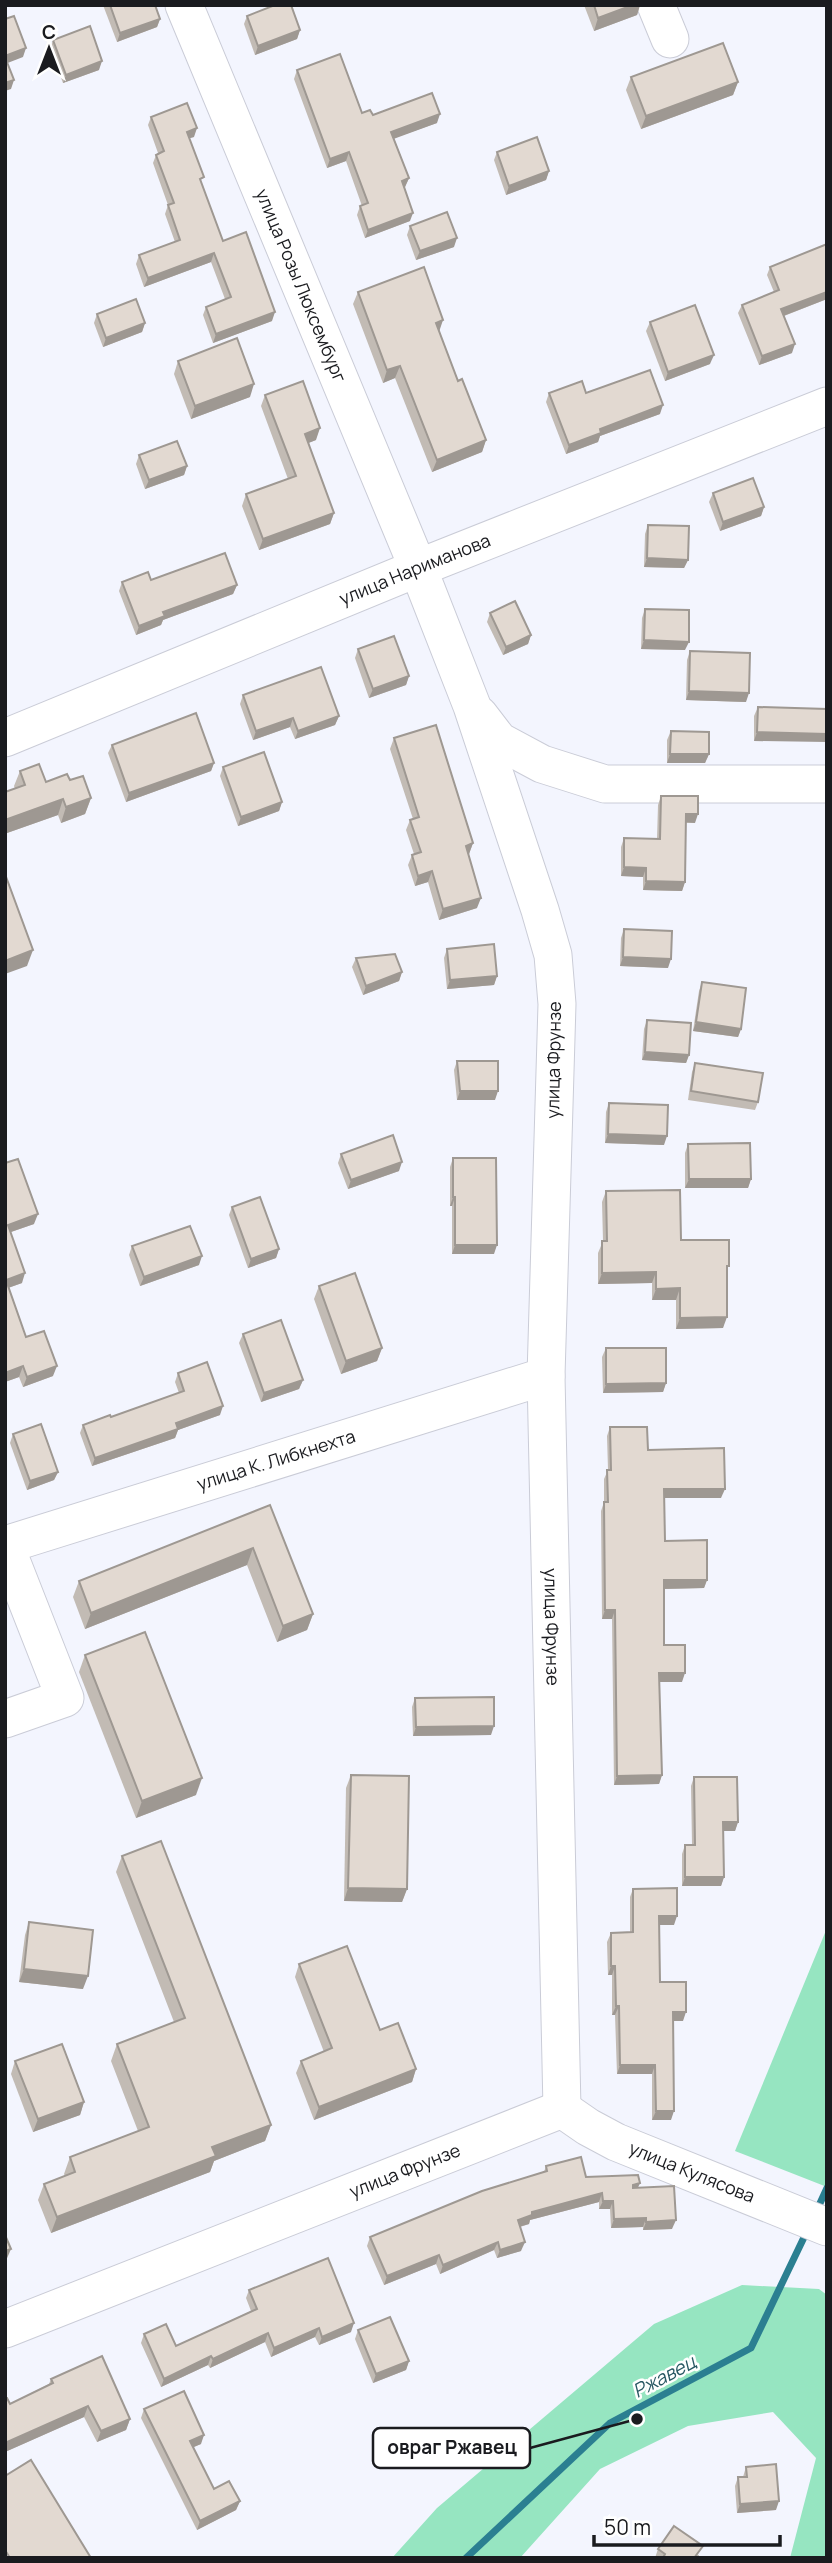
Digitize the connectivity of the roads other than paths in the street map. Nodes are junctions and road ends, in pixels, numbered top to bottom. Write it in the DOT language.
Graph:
graph roads {
  1 [pos="184,5"];
  2 [pos="656,5"];
  3 [pos="670,39"];
  4 [pos="827,406"];
  5 [pos="418,568"];
  6 [pos="472,706"];
  7 [pos="5,738"];
  8 [pos="827,784"];
  9 [pos="546,1376"];
  10 [pos="5,1545"];
  11 [pos="5,1719"];
  12 [pos="562,2109"];
  13 [pos="827,2227"];
  14 [pos="5,2329"];
  1 -- 5 [label="street, улица Розы Люксембург"];
  2 -- 3 [label="street"];
  4 -- 5 [label="street, улица Нариманова"];
  5 -- 6 [label="street, улица Фрунзе"];
  5 -- 7 [label="street, улица Нариманова"];
  6 -- 8 [label="street"];
  6 -- 9 [label="street, улица Фрунзе"];
  9 -- 10 [label="street, улица К. Либкнехта"];
  9 -- 12 [label="street, улица Фрунзе"];
  10 -- 11 [label="street"];
  12 -- 13 [label="street, улица Кулясова"];
  12 -- 14 [label="street, улица Фрунзе"];
}
